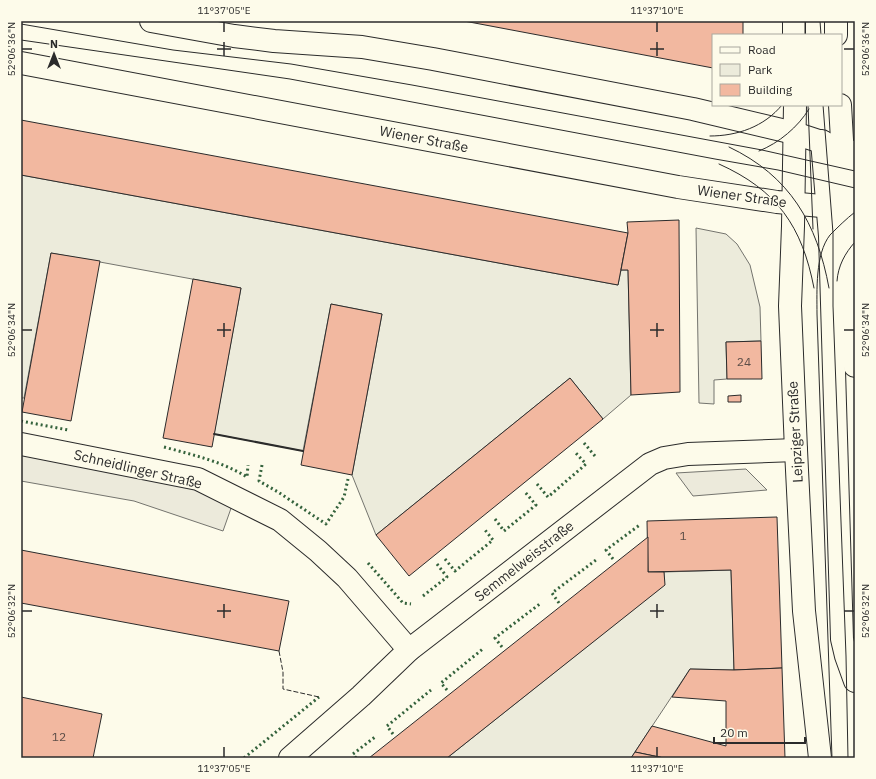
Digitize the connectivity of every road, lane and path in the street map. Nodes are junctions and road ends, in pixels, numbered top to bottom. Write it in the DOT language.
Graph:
graph roads {
  1 [pos="151,21"];
  2 [pos="794,21"];
  3 [pos="836,21"];
  4 [pos="794,34"];
  5 [pos="836,34"];
  6 [pos="21,63"];
  7 [pos="795,106"];
  8 [pos="840,106"];
  9 [pos="794,133"];
  10 [pos="822,141"];
  11 [pos="849,151"];
  12 [pos="793,203"];
  13 [pos="843,208"];
  14 [pos="855,366"];
  15 [pos="21,444"];
  16 [pos="796,450"];
  17 [pos="409,650"];
  18 [pos="855,681"];
  19 [pos="290,758"];
  20 [pos="820,758"];
  1 -- 9 [label="main road"];
  2 -- 4 [label="main road"];
  3 -- 5 [label="main road"];
  6 -- 12 [label="main road, Wiener Straße"];
  7 -- 9 [label="main road, Leipziger Straße"];
  8 -- 11 [label="main road"];
  9 -- 10 [label="main road"];
  9 -- 12 [label="main road, Leipziger Straße"];
  10 -- 11 [label="main road"];
  10 -- 13 [label="main road"];
  11 -- 13 [label="main road"];
  12 -- 13 [label="main road, Wiener Straße"];
  12 -- 16 [label="main road, Leipziger Straße"];
  13 -- 14 [label="main road"];
  13 -- 18 [label="main road"];
  15 -- 17 [label="main road, Schneidlinger Straße"];
  16 -- 17 [label="main road, Semmelweisstraße"];
  16 -- 20 [label="main road, Leipziger Straße"];
  17 -- 19 [label="main road, Semmelweisstraße"];
}
